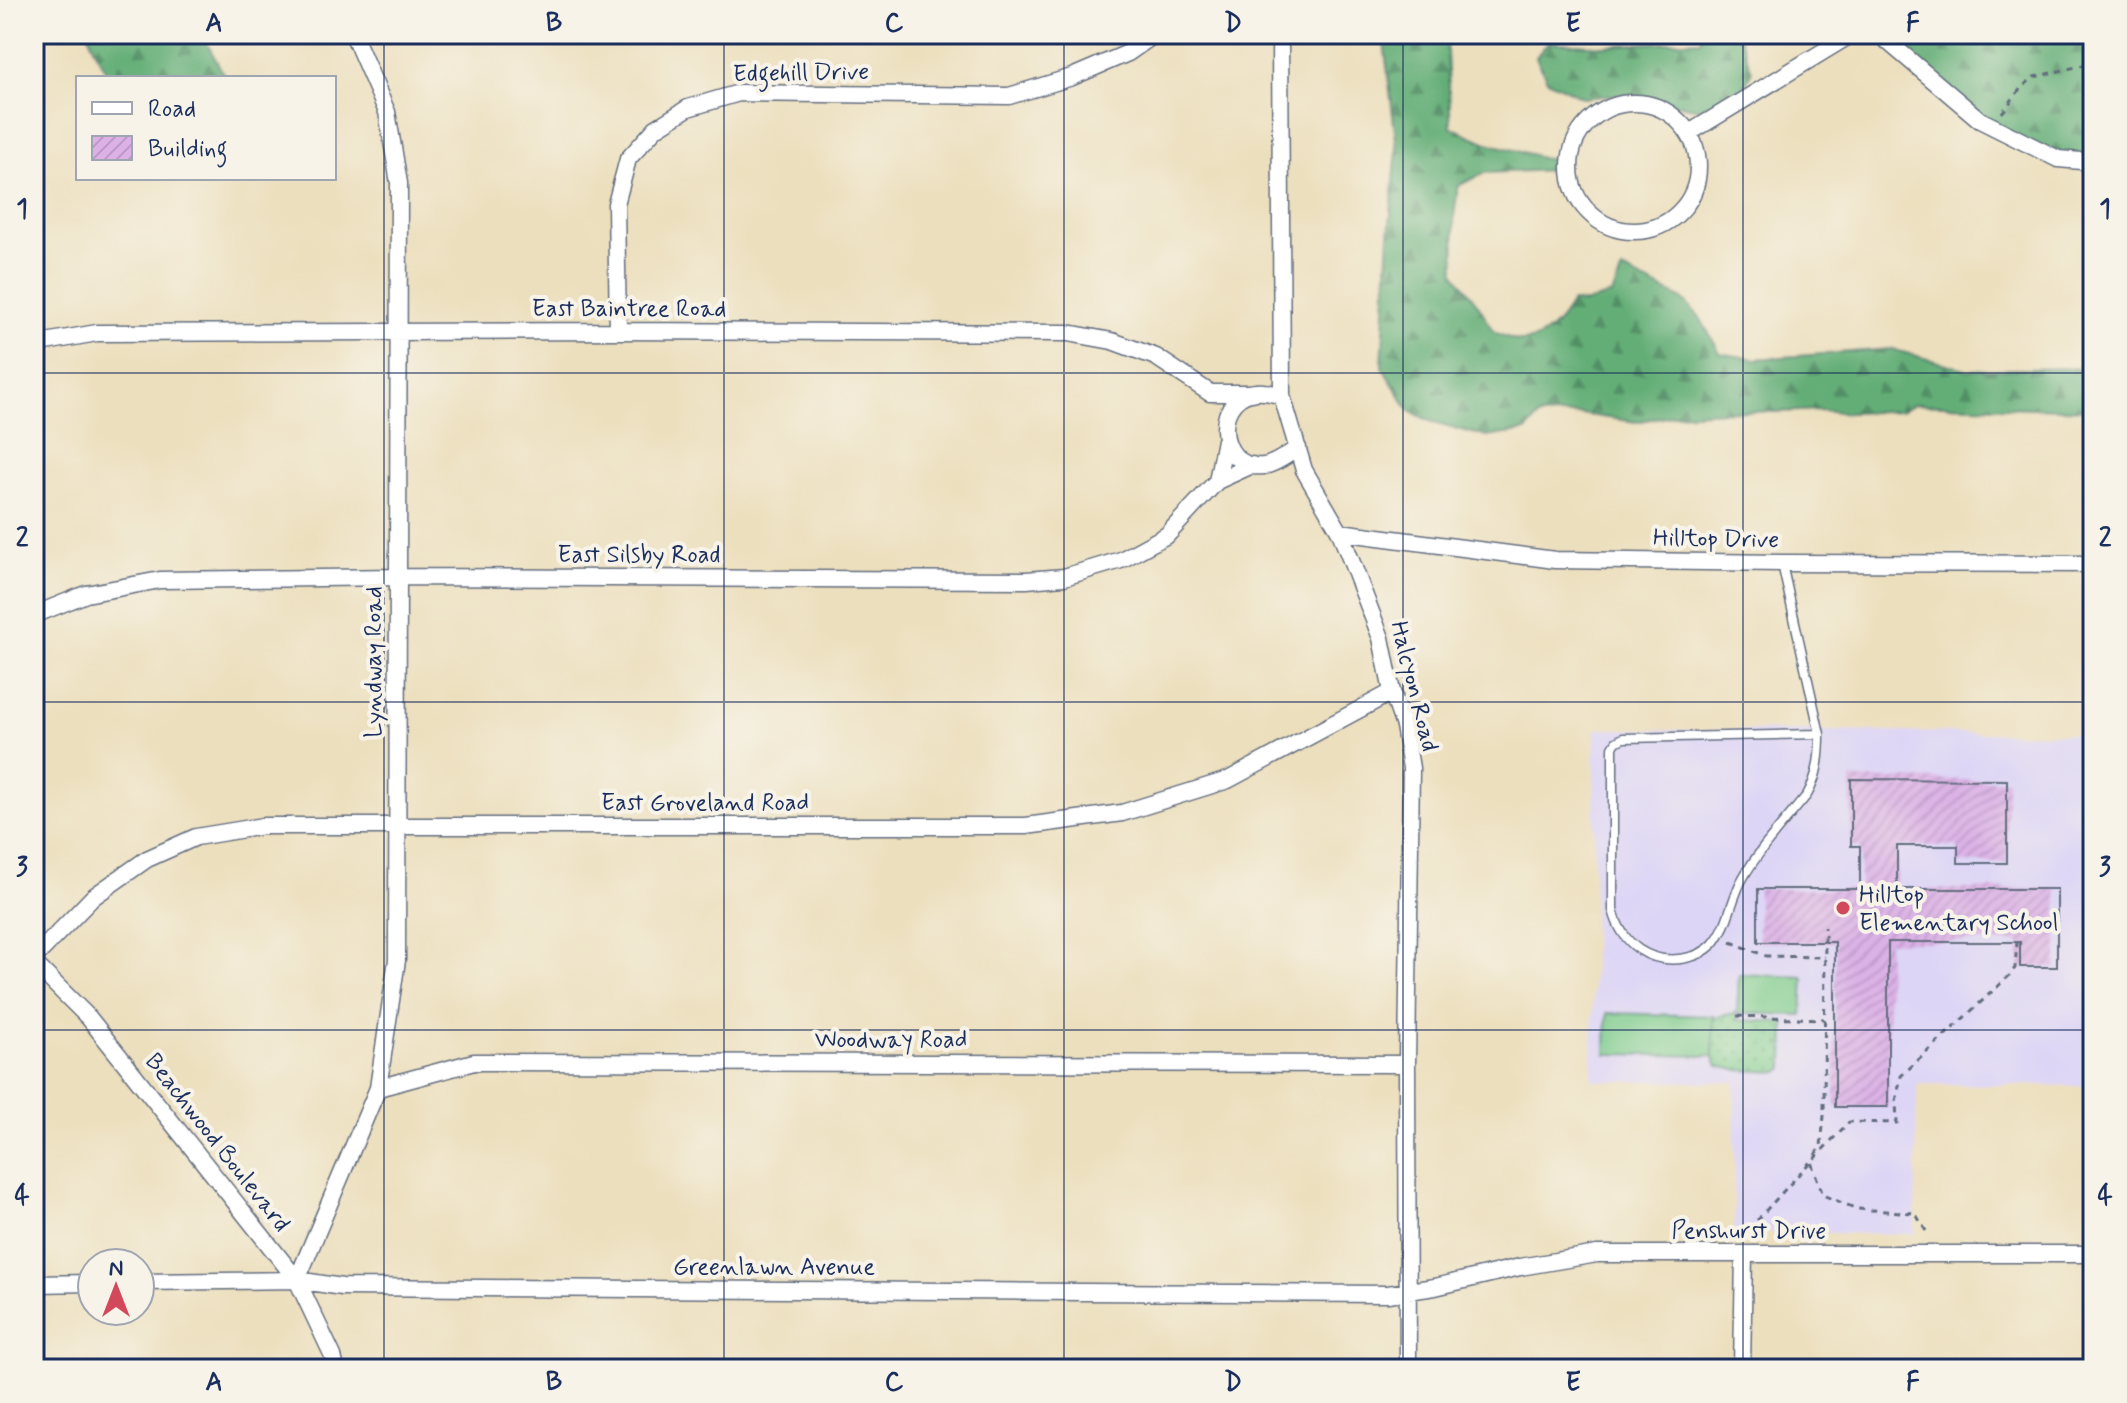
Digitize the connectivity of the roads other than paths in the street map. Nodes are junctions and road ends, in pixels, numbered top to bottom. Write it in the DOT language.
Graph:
graph roads {
  1 [pos="353,34"];
  2 [pos="1155,34"];
  3 [pos="1280,34"];
  4 [pos="1852,34"];
  5 [pos="1879,34"];
  6 [pos="1689,133"];
  7 [pos="2093,162"];
  8 [pos="618,331"];
  9 [pos="399,333"];
  10 [pos="34,344"];
  11 [pos="1210,393"];
  12 [pos="1252,393"];
  13 [pos="1282,396"];
  14 [pos="1225,434"];
  15 [pos="1298,448"];
  16 [pos="1252,465"];
  17 [pos="1217,481"];
  18 [pos="1340,532"];
  19 [pos="1782,563"];
  20 [pos="2093,564"];
  21 [pos="397,577"];
  22 [pos="34,615"];
  23 [pos="1392,692"];
  24 [pos="1820,734"];
  25 [pos="397,826"];
  26 [pos="34,960"];
  27 [pos="1407,1064"];
  28 [pos="378,1088"];
  29 [pos="1744,1254"];
  30 [pos="2093,1254"];
  31 [pos="297,1280"];
  32 [pos="156,1282"];
  33 [pos="76,1283"];
  34 [pos="34,1284"];
  35 [pos="1408,1290"];
  36 [pos="336,1369"];
  37 [pos="1408,1369"];
  38 [pos="1742,1369"];
  1 -- 9 [label="street, Lyndway Road"];
  2 -- 8 [label="street, Edgehill Drive"];
  3 -- 13 [label="street, Halcyon Road"];
  4 -- 6 [label="street"];
  5 -- 7 [label="street"];
  6 -- 6 [label="street"];
  8 -- 9 [label="street, East Baintree Road"];
  8 -- 11 [label="street, East Baintree Road"];
  9 -- 10 [label="street, East Baintree Road"];
  9 -- 21 [label="street, Lyndway Road"];
  11 -- 12 [label="street"];
  11 -- 14 [label="street"];
  12 -- 13 [label="street"];
  12 -- 14 [label="street"];
  13 -- 15 [label="street, Halcyon Road"];
  14 -- 16 [label="street"];
  14 -- 17 [label="street"];
  15 -- 16 [label="street"];
  15 -- 18 [label="street, Halcyon Road"];
  16 -- 17 [label="street, East Silsby Road"];
  17 -- 21 [label="street, East Silsby Road"];
  18 -- 19 [label="street, Hilltop Drive"];
  18 -- 23 [label="street, Halcyon Road"];
  19 -- 20 [label="street, Hilltop Drive"];
  19 -- 24 [label="lane"];
  21 -- 22 [label="street, East Silsby Road"];
  21 -- 25 [label="street, Lyndway Road"];
  23 -- 25 [label="street, East Groveland Road"];
  23 -- 27 [label="street, Halcyon Road"];
  24 -- 24 [label="lane"];
  25 -- 26 [label="street, East Groveland Road"];
  25 -- 28 [label="street, Lyndway Road"];
  26 -- 31 [label="street, Beachwood Boulevard"];
  27 -- 28 [label="street, Woodway Road"];
  27 -- 35 [label="street, Halcyon Road"];
  28 -- 31 [label="street, Lyndway Road"];
  29 -- 30 [label="street, Penshurst Drive"];
  29 -- 35 [label="street, Penshurst Drive"];
  29 -- 38 [label="street"];
  31 -- 32 [label="street, Greenlawn Avenue"];
  31 -- 35 [label="street, Greenlawn Avenue"];
  31 -- 36 [label="street, Beachwood Boulevard"];
  33 -- 34 [label="street"];
  35 -- 37 [label="street, Halcyon Road"];
}
